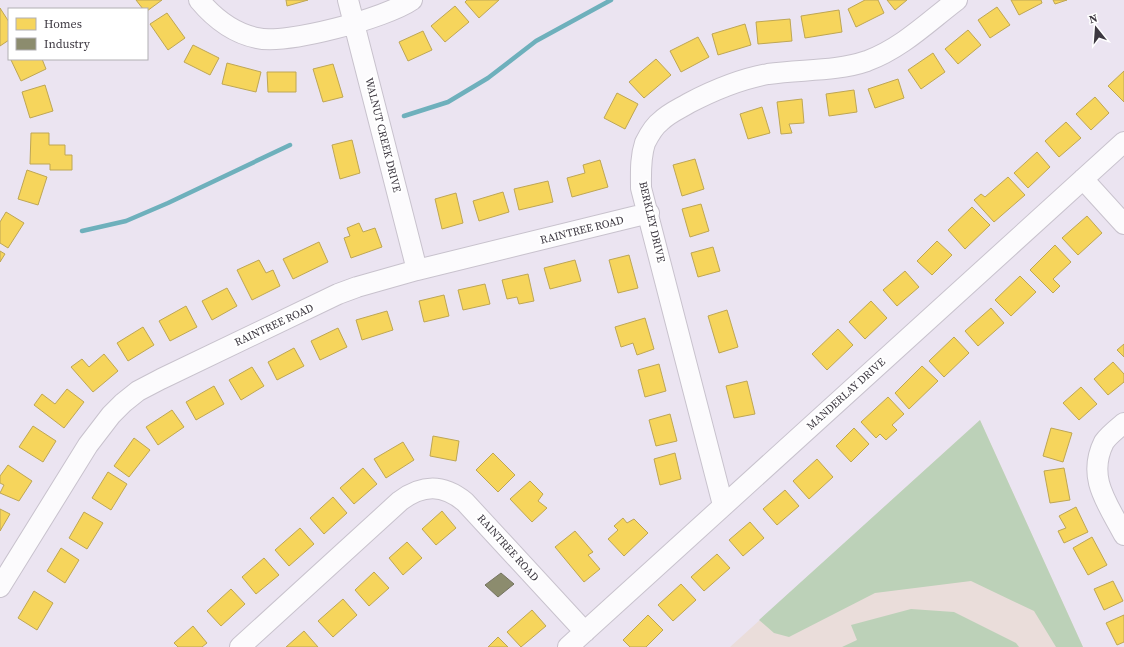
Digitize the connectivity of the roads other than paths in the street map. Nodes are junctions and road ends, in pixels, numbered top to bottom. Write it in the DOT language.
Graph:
graph roads {
  1 [pos="199,0"];
  2 [pos="348,0"];
  3 [pos="412,0"];
  4 [pos="956,0"];
  5 [pos="354,23"];
  6 [pos="1124,142"];
  7 [pos="1083,179"];
  8 [pos="649,213"];
  9 [pos="1124,224"];
  10 [pos="417,270"];
  11 [pos="1124,423"];
  12 [pos="723,505"];
  13 [pos="1124,535"];
  14 [pos="0,587"];
  15 [pos="584,632"];
  16 [pos="240,647"];
  17 [pos="568,647"];
  1 -- 5 [label="street"];
  2 -- 5 [label="street, WALNUT CREEK DRIVE"];
  3 -- 5 [label="street"];
  4 -- 8 [label="street, BERKLEY DRIVE"];
  5 -- 10 [label="street, WALNUT CREEK DRIVE"];
  6 -- 7 [label="street, MANDERLAY DRIVE"];
  7 -- 9 [label="street"];
  7 -- 12 [label="street, MANDERLAY DRIVE"];
  8 -- 10 [label="street, RAINTREE ROAD"];
  8 -- 12 [label="street, BERKLEY DRIVE"];
  10 -- 14 [label="street, RAINTREE ROAD"];
  11 -- 13 [label="street"];
  12 -- 15 [label="street, MANDERLAY DRIVE"];
  15 -- 16 [label="street, RAINTREE ROAD"];
  15 -- 17 [label="street, MANDERLAY DRIVE"];
}
